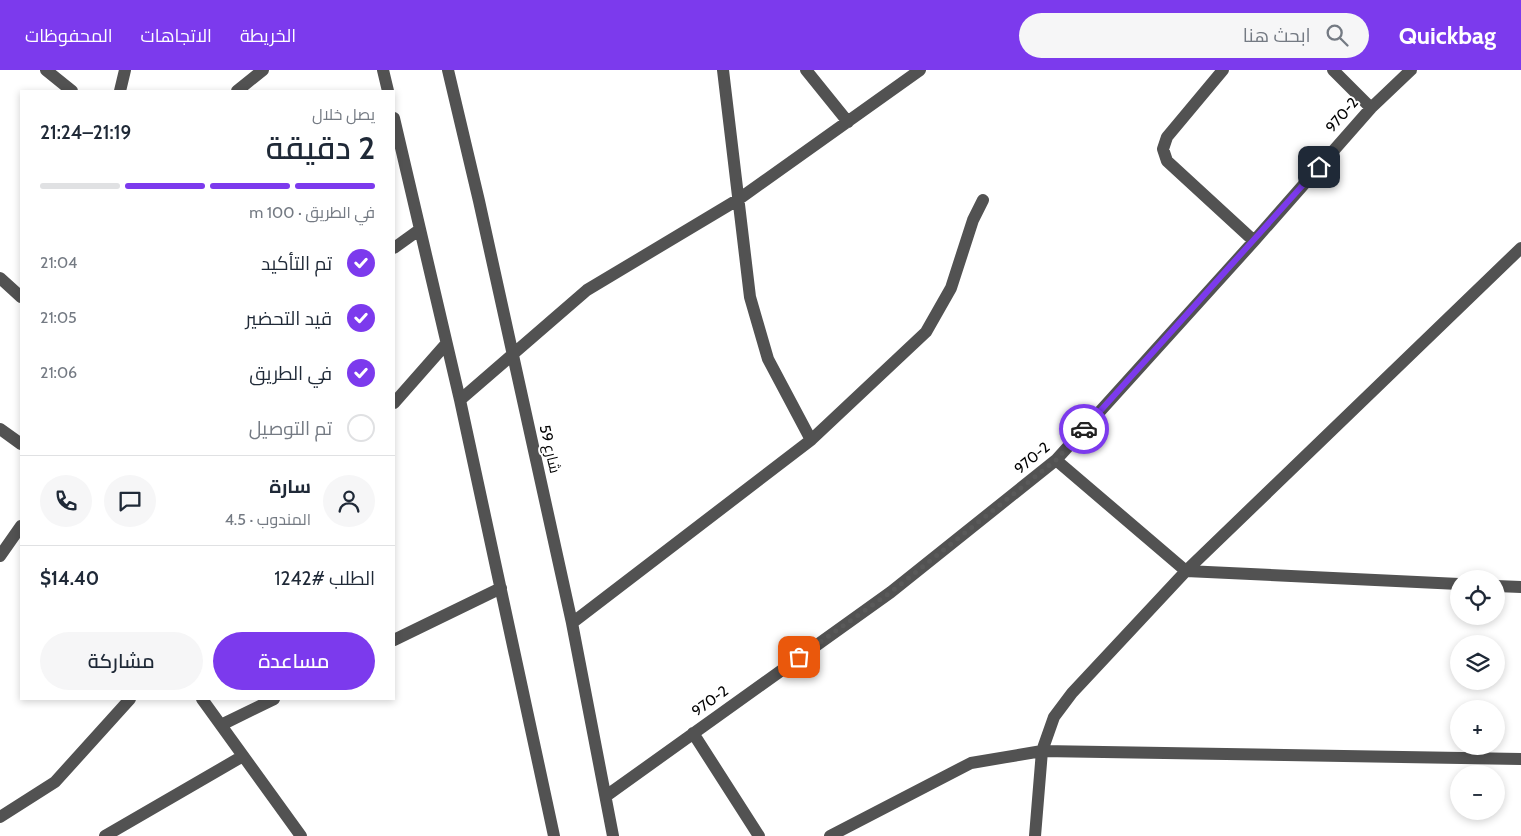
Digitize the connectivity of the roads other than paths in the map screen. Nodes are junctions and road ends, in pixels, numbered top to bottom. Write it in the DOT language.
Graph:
graph roads {
  1 [pos="46,70"];
  2 [pos="125,70"];
  3 [pos="263,70"];
  4 [pos="383,70"];
  5 [pos="448,70"];
  6 [pos="723,70"];
  7 [pos="806,70"];
  8 [pos="920,70"];
  9 [pos="1223,70"];
  10 [pos="1333,70"];
  11 [pos="1411,70"];
  12 [pos="71,90"];
  13 [pos="120,90"];
  14 [pos="238,90"];
  15 [pos="388,90"];
  16 [pos="1371,108"];
  17 [pos="395,122"];
  18 [pos="848,122"];
  19 [pos="739,200"];
  20 [pos="983,200"];
  21 [pos="420,230"];
  22 [pos="1254,241"];
  23 [pos="395,247"];
  24 [pos="1521,248"];
  25 [pos="0,278"];
  26 [pos="20,292"];
  27 [pos="446,344"];
  28 [pos="512,355"];
  29 [pos="460,400"];
  30 [pos="395,402"];
  31 [pos="0,429"];
  32 [pos="811,440"];
  33 [pos="20,443"];
  34 [pos="1056,460"];
  35 [pos="20,530"];
  36 [pos="0,556"];
  37 [pos="1186,571"];
  38 [pos="1450,584"];
  39 [pos="1505,586"];
  40 [pos="1521,587"];
  41 [pos="501,588"];
  42 [pos="572,623"];
  43 [pos="395,640"];
  44 [pos="129,700"];
  45 [pos="203,700"];
  46 [pos="272,700"];
  47 [pos="221,724"];
  48 [pos="693,734"];
  49 [pos="1042,751"];
  50 [pos="243,756"];
  51 [pos="1521,758"];
  52 [pos="606,796"];
  53 [pos="0,818"];
  54 [pos="554,832"];
  55 [pos="105,836"];
  56 [pos="301,836"];
  57 [pos="542,836"];
  58 [pos="613,836"];
  59 [pos="759,836"];
  60 [pos="830,836"];
  61 [pos="1035,836"];
  1 -- 12 [label="street"];
  2 -- 13 [label="street"];
  3 -- 14 [label="street"];
  4 -- 15 [label="street"];
  5 -- 28 [label="street, شارع 59"];
  6 -- 19 [label="street"];
  7 -- 18 [label="street"];
  8 -- 18 [label="street"];
  9 -- 22 [label="street"];
  10 -- 16 [label="street"];
  11 -- 16 [label="street, 970-2"];
  16 -- 22 [label="street, 970-2"];
  17 -- 21 [label="street"];
  18 -- 19 [label="street"];
  19 -- 28 [label="street"];
  19 -- 32 [label="street"];
  20 -- 32 [label="street"];
  21 -- 23 [label="street"];
  21 -- 27 [label="street"];
  22 -- 34 [label="street, 970-2"];
  24 -- 37 [label="street"];
  25 -- 26 [label="street"];
  27 -- 29 [label="street"];
  27 -- 30 [label="street"];
  28 -- 29 [label="street"];
  28 -- 42 [label="street, شارع 59"];
  29 -- 41 [label="street"];
  31 -- 33 [label="street"];
  32 -- 42 [label="street"];
  34 -- 37 [label="street"];
  34 -- 48 [label="street, 970-2"];
  35 -- 36 [label="street"];
  37 -- 38 [label="street"];
  37 -- 49 [label="street"];
  39 -- 40 [label="street"];
  41 -- 43 [label="street"];
  41 -- 54 [label="street"];
  42 -- 52 [label="street, شارع 59"];
  44 -- 53 [label="street"];
  45 -- 47 [label="street"];
  46 -- 47 [label="street"];
  47 -- 50 [label="street"];
  48 -- 52 [label="street, 970-2"];
  48 -- 59 [label="street"];
  49 -- 51 [label="street"];
  49 -- 60 [label="street"];
  49 -- 61 [label="street"];
  50 -- 55 [label="street"];
  50 -- 56 [label="street"];
  52 -- 58 [label="street, شارع 59"];
  54 -- 57 [label="street"];
}
